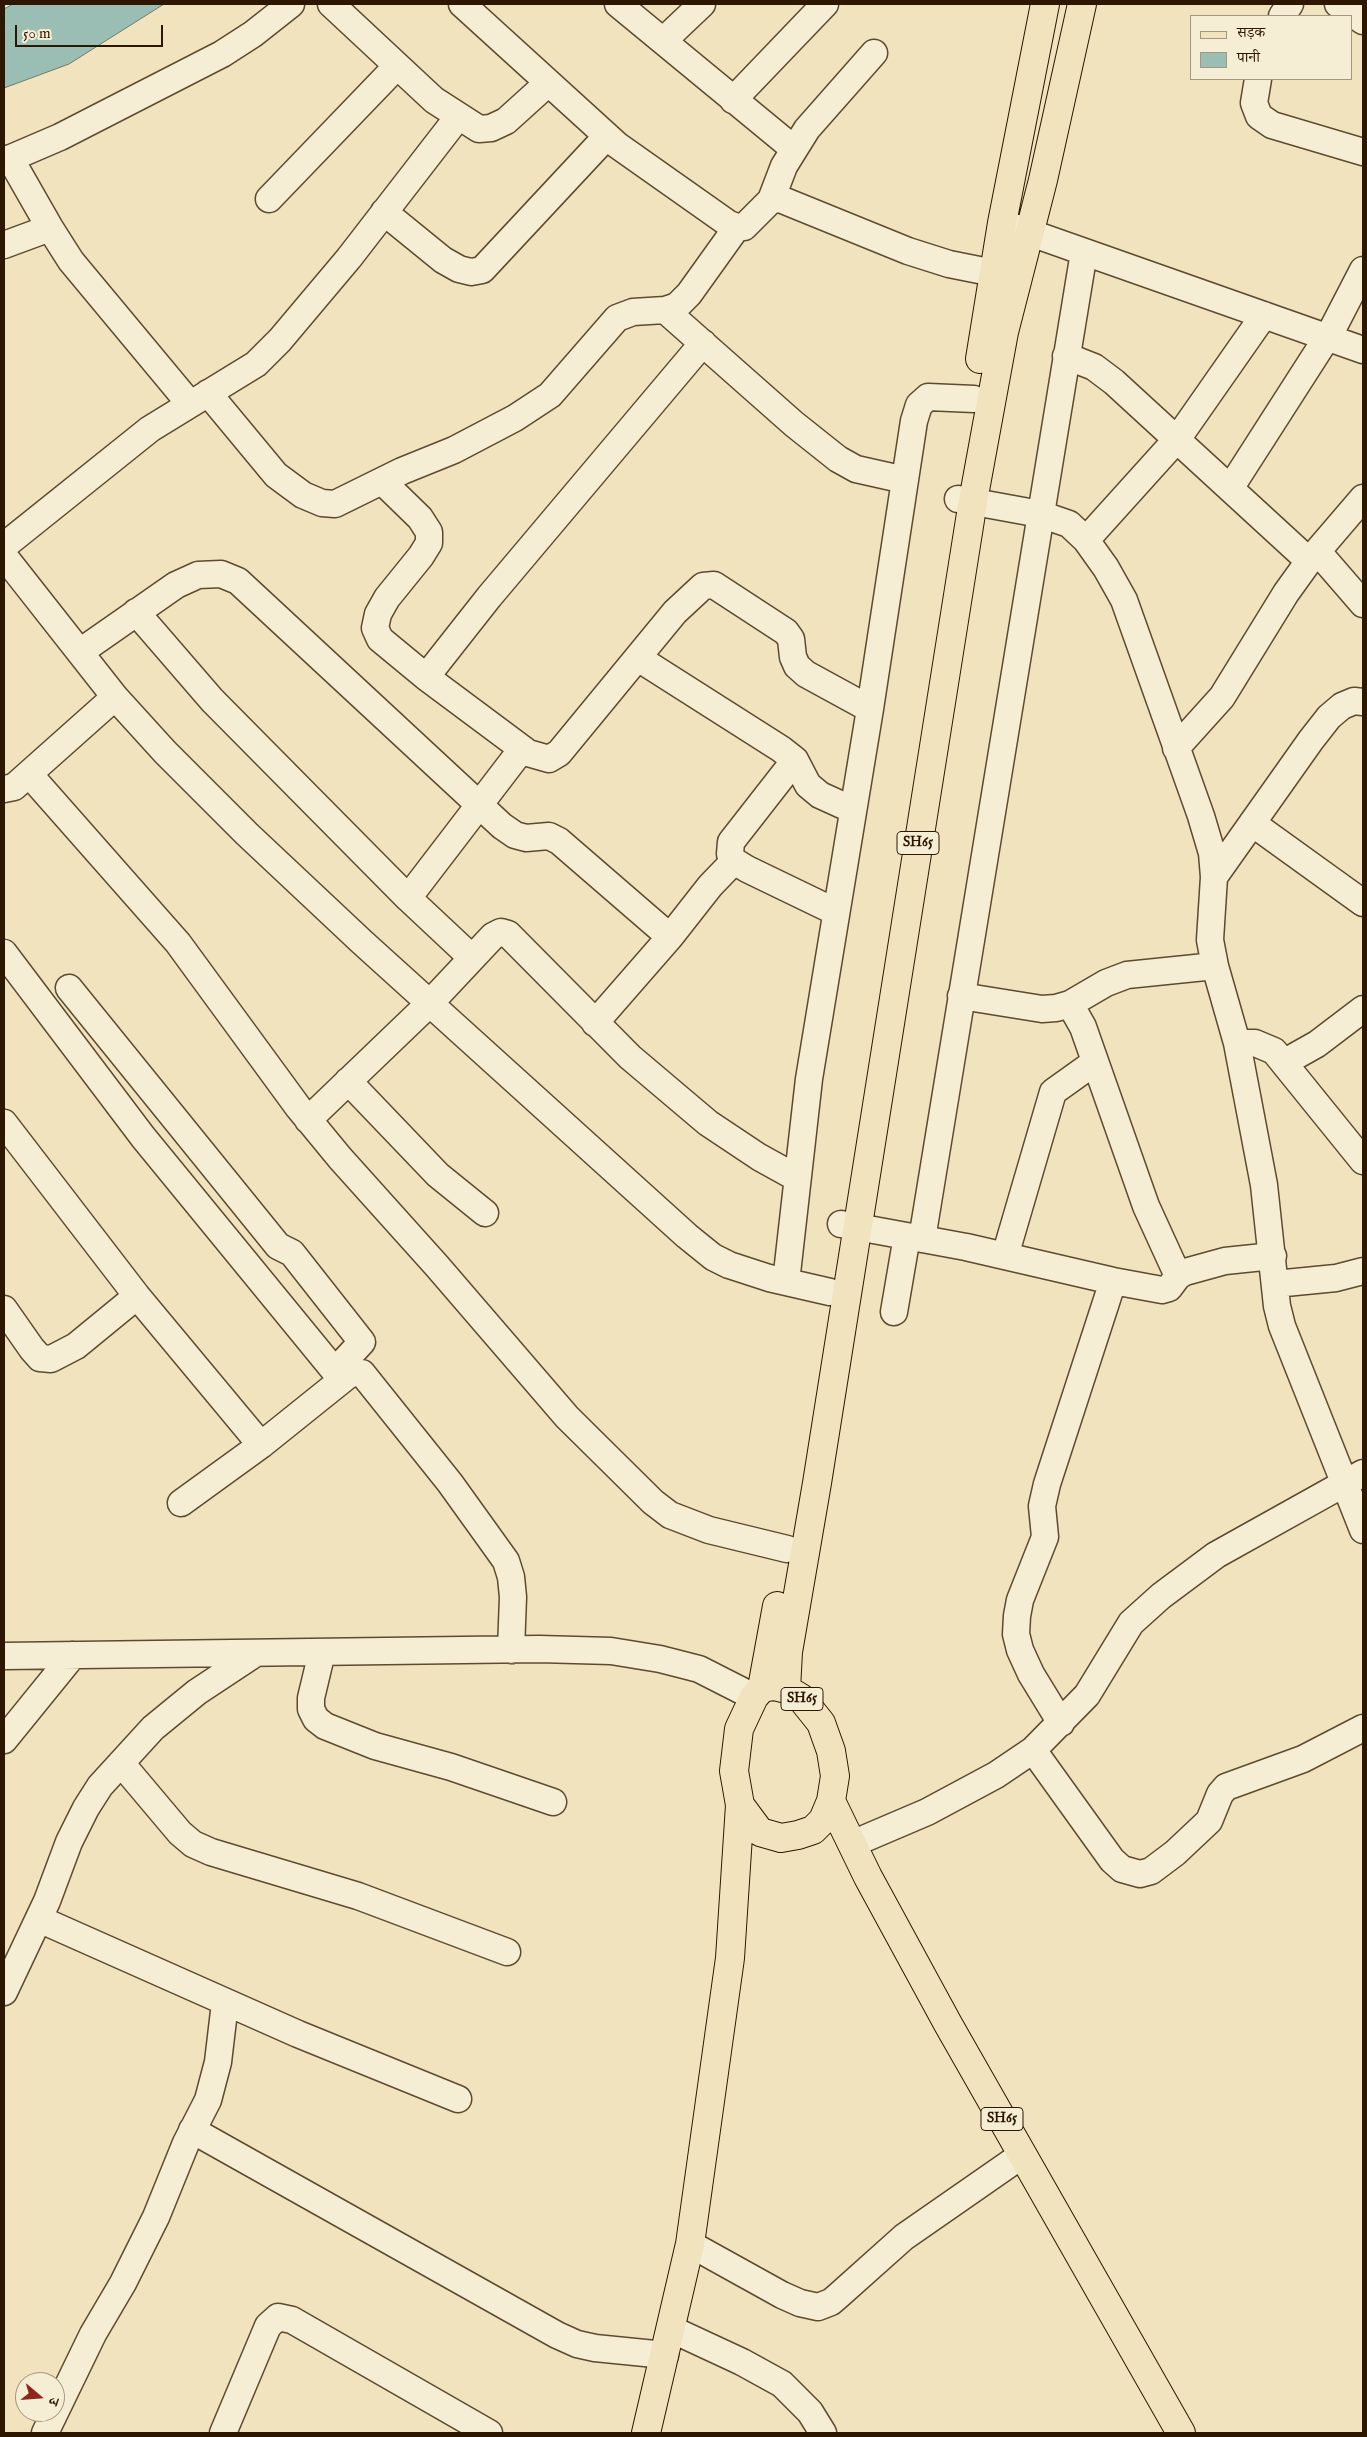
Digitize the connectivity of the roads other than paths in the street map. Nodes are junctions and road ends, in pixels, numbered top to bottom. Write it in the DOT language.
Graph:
graph roads {
  1 [pos="292,4"];
  2 [pos="331,4"];
  3 [pos="462,4"];
  4 [pos="618,4"];
  5 [pos="702,4"];
  6 [pos="825,4"];
  7 [pos="1045,4"];
  8 [pos="1082,4"];
  9 [pos="1290,4"];
  10 [pos="1338,4"];
  11 [pos="1283,15"];
  12 [pos="1363,21"];
  13 [pos="663,41"];
  14 [pos="874,53"];
  15 [pos="397,66"];
  16 [pos="1258,80"];
  17 [pos="548,83"];
  18 [pos="733,100"];
  19 [pos="458,117"];
  20 [pos="606,136"];
  21 [pos="794,149"];
  22 [pos="1363,152"];
  23 [pos="7,159"];
  24 [pos="269,199"];
  25 [pos="771,200"];
  26 [pos="384,212"];
  27 [pos="1002,223"];
  28 [pos="737,227"];
  29 [pos="50,228"];
  30 [pos="1029,232"];
  31 [pos="4,245"];
  32 [pos="1084,252"];
  33 [pos="1363,270"];
  34 [pos="994,273"];
  35 [pos="665,310"];
  36 [pos="1264,315"];
  37 [pos="1327,337"];
  38 [pos="703,343"];
  39 [pos="1363,350"];
  40 [pos="1066,356"];
  41 [pos="199,398"];
  42 [pos="974,399"];
  43 [pos="1178,438"];
  44 [pos="905,480"];
  45 [pos="382,482"];
  46 [pos="1231,487"];
  47 [pos="1363,498"];
  48 [pos="965,500"];
  49 [pos="1040,514"];
  50 [pos="1086,540"];
  51 [pos="5,546"];
  52 [pos="1314,556"];
  53 [pos="1363,604"];
  54 [pos="136,612"];
  55 [pos="80,652"];
  56 [pos="638,658"];
  57 [pos="426,677"];
  58 [pos="116,697"];
  59 [pos="1363,702"];
  60 [pos="870,709"];
  61 [pos="1176,748"];
  62 [pos="522,749"];
  63 [pos="795,760"];
  64 [pos="29,774"];
  65 [pos="4,789"];
  66 [pos="477,805"];
  67 [pos="853,810"];
  68 [pos="1252,822"];
  69 [pos="734,861"];
  70 [pos="1214,876"];
  71 [pos="408,898"];
  72 [pos="1363,902"];
  73 [pos="836,912"];
  74 [pos="670,937"];
  75 [pos="4,953"];
  76 [pos="472,958"];
  77 [pos="1215,966"];
  78 [pos="69,988"];
  79 [pos="961,996"];
  80 [pos="431,1002"];
  81 [pos="1070,1004"];
  82 [pos="1363,1008"];
  83 [pos="596,1023"];
  84 [pos="1237,1043"];
  85 [pos="1095,1062"];
  86 [pos="1285,1062"];
  87 [pos="348,1082"];
  88 [pos="308,1120"];
  89 [pos="4,1123"];
  90 [pos="1363,1161"];
  91 [pos="797,1178"];
  92 [pos="485,1213"];
  93 [pos="850,1225"];
  94 [pos="914,1238"];
  95 [pos="1005,1256"];
  96 [pos="1273,1256"];
  97 [pos="1363,1271"];
  98 [pos="1178,1276"];
  99 [pos="1113,1281"];
  100 [pos="786,1282"];
  101 [pos="1275,1284"];
  102 [pos="830,1292"];
  103 [pos="137,1296"];
  104 [pos="4,1309"];
  105 [pos="894,1312"];
  106 [pos="338,1375"];
  107 [pos="261,1445"];
  108 [pos="1354,1478"];
  109 [pos="181,1503"];
  110 [pos="1363,1530"];
  111 [pos="788,1549"];
  112 [pos="511,1650"];
  113 [pos="322,1652"];
  114 [pos="256,1653"];
  115 [pos="73,1655"];
  116 [pos="4,1656"];
  117 [pos="767,1691"];
  118 [pos="1061,1723"];
  119 [pos="1363,1728"];
  120 [pos="4,1740"];
  121 [pos="1033,1750"];
  122 [pos="121,1763"];
  123 [pos="831,1801"];
  124 [pos="553,1802"];
  125 [pos="740,1805"];
  126 [pos="852,1844"];
  127 [pos="39,1919"];
  128 [pos="508,1952"];
  129 [pos="4,1992"];
  130 [pos="225,2003"];
  131 [pos="458,2100"];
  132 [pos="192,2130"];
  133 [pos="1022,2155"];
  134 [pos="690,2244"];
  135 [pos="668,2342"];
  136 [pos="45,2433"];
  137 [pos="223,2433"];
  138 [pos="489,2433"];
  139 [pos="646,2433"];
  140 [pos="822,2433"];
  141 [pos="1181,2433"];
  1 -- 23 [label="street"];
  2 -- 15 [label="street"];
  3 -- 17 [label="street"];
  4 -- 13 [label="street"];
  5 -- 13 [label="street"];
  6 -- 18 [label="street"];
  7 -- 27 [label="main road, SH65"];
  8 -- 30 [label="main road, SH65"];
  9 -- 11 [label="street"];
  10 -- 12 [label="street"];
  13 -- 18 [label="street"];
  14 -- 21 [label="street"];
  15 -- 19 [label="street"];
  15 -- 24 [label="street"];
  16 -- 22 [label="street"];
  17 -- 19 [label="street"];
  17 -- 20 [label="street"];
  18 -- 21 [label="street"];
  19 -- 26 [label="street"];
  20 -- 26 [label="street"];
  20 -- 28 [label="street"];
  21 -- 25 [label="street"];
  23 -- 29 [label="street"];
  25 -- 28 [label="street"];
  25 -- 34 [label="street"];
  26 -- 41 [label="street"];
  27 -- 30 [label="street"];
  27 -- 34 [label="main road, SH65"];
  28 -- 35 [label="street"];
  29 -- 31 [label="street"];
  29 -- 41 [label="street"];
  30 -- 32 [label="street"];
  30 -- 48 [label="main road, SH65"];
  32 -- 36 [label="street"];
  32 -- 40 [label="street"];
  33 -- 37 [label="street"];
  34 -- 42 [label="main road, SH65"];
  35 -- 38 [label="street"];
  35 -- 45 [label="street"];
  36 -- 37 [label="street"];
  36 -- 43 [label="street"];
  37 -- 39 [label="street"];
  37 -- 46 [label="street"];
  38 -- 44 [label="street"];
  38 -- 57 [label="street"];
  40 -- 43 [label="street"];
  40 -- 49 [label="street"];
  41 -- 45 [label="street"];
  41 -- 51 [label="street"];
  42 -- 44 [label="street"];
  42 -- 48 [label="main road, SH65"];
  43 -- 46 [label="street"];
  43 -- 50 [label="street"];
  44 -- 60 [label="street"];
  45 -- 57 [label="street"];
  46 -- 52 [label="street"];
  47 -- 52 [label="street"];
  48 -- 49 [label="street"];
  48 -- 93 [label="main road, SH65"];
  49 -- 50 [label="street"];
  49 -- 79 [label="street"];
  50 -- 61 [label="street"];
  51 -- 55 [label="street"];
  52 -- 53 [label="street"];
  52 -- 61 [label="street"];
  54 -- 55 [label="street"];
  54 -- 66 [label="street"];
  54 -- 71 [label="street"];
  55 -- 58 [label="street"];
  56 -- 60 [label="street"];
  56 -- 62 [label="street"];
  56 -- 63 [label="street"];
  57 -- 62 [label="street"];
  58 -- 64 [label="street"];
  58 -- 80 [label="street"];
  59 -- 68 [label="street"];
  60 -- 67 [label="street"];
  61 -- 70 [label="street"];
  62 -- 66 [label="street"];
  63 -- 67 [label="street"];
  63 -- 69 [label="street"];
  64 -- 65 [label="street"];
  64 -- 88 [label="street"];
  66 -- 71 [label="street"];
  66 -- 74 [label="street"];
  67 -- 73 [label="street"];
  68 -- 70 [label="street"];
  68 -- 72 [label="street"];
  69 -- 73 [label="street"];
  69 -- 74 [label="street"];
  70 -- 77 [label="street"];
  71 -- 76 [label="street"];
  73 -- 91 [label="street"];
  74 -- 83 [label="street"];
  75 -- 106 [label="street"];
  76 -- 80 [label="street"];
  76 -- 83 [label="street"];
  77 -- 81 [label="street"];
  77 -- 84 [label="street"];
  78 -- 106 [label="street"];
  79 -- 81 [label="street"];
  79 -- 94 [label="street"];
  80 -- 87 [label="street"];
  80 -- 100 [label="street"];
  81 -- 85 [label="street"];
  82 -- 86 [label="street"];
  83 -- 91 [label="street"];
  84 -- 86 [label="street"];
  84 -- 96 [label="street"];
  85 -- 95 [label="street"];
  85 -- 98 [label="street"];
  86 -- 90 [label="street"];
  87 -- 88 [label="street"];
  87 -- 92 [label="street"];
  88 -- 111 [label="street"];
  89 -- 103 [label="street"];
  91 -- 100 [label="street"];
  93 -- 94 [label="street"];
  93 -- 102 [label="main road, SH65"];
  93 -- 117 [label="main road, SH65"];
  94 -- 95 [label="street"];
  94 -- 105 [label="street"];
  95 -- 99 [label="street"];
  96 -- 98 [label="street"];
  96 -- 101 [label="street"];
  97 -- 101 [label="street"];
  98 -- 99 [label="street"];
  99 -- 118 [label="street"];
  100 -- 102 [label="street"];
  101 -- 108 [label="street"];
  102 -- 111 [label="main road, SH65"];
  103 -- 104 [label="street"];
  103 -- 107 [label="street"];
  106 -- 107 [label="street"];
  106 -- 112 [label="street"];
  107 -- 109 [label="street"];
  108 -- 110 [label="street"];
  108 -- 118 [label="street"];
  111 -- 117 [label="main road, SH65"];
  112 -- 113 [label="street"];
  112 -- 117 [label="street"];
  113 -- 114 [label="street"];
  113 -- 124 [label="street"];
  114 -- 115 [label="street"];
  114 -- 122 [label="street"];
  115 -- 116 [label="street"];
  115 -- 120 [label="street"];
  117 -- 123 [label="main road, SH65"];
  117 -- 125 [label="main road, SH65"];
  118 -- 121 [label="street"];
  119 -- 121 [label="street"];
  121 -- 126 [label="street"];
  122 -- 127 [label="street"];
  122 -- 128 [label="street"];
  123 -- 125 [label="main road, SH65"];
  123 -- 126 [label="main road, SH65"];
  125 -- 134 [label="main road"];
  126 -- 133 [label="main road, SH65"];
  127 -- 129 [label="street"];
  127 -- 130 [label="street"];
  130 -- 131 [label="street"];
  130 -- 132 [label="street"];
  132 -- 135 [label="street"];
  132 -- 136 [label="street"];
  133 -- 134 [label="street"];
  133 -- 141 [label="main road, SH65"];
  134 -- 135 [label="main road"];
  135 -- 139 [label="main road"];
  135 -- 140 [label="street"];
  137 -- 138 [label="street"];
}
